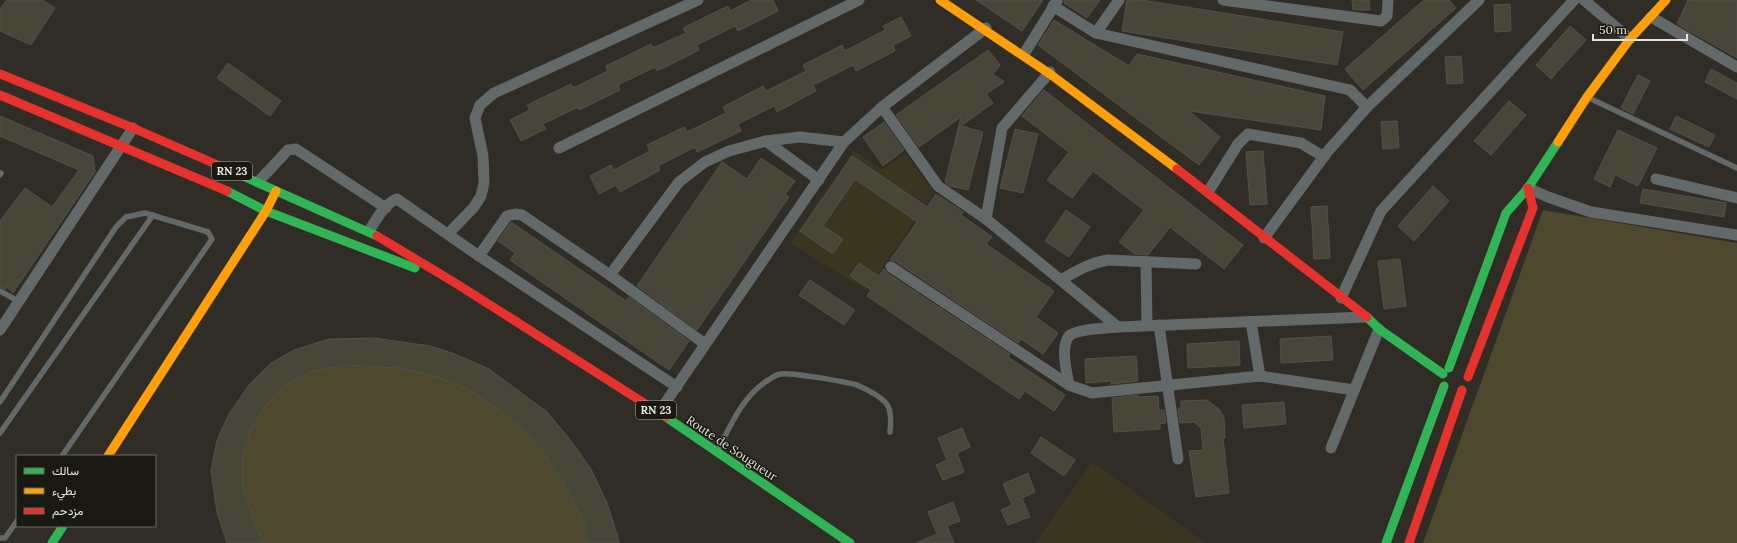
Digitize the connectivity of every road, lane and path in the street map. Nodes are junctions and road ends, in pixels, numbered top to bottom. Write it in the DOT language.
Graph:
graph roads {
  1 [pos="698,0"];
  2 [pos="859,0"];
  3 [pos="940,0"];
  4 [pos="1119,0"];
  5 [pos="1223,0"];
  6 [pos="1388,0"];
  7 [pos="1479,0"];
  8 [pos="1574,0"];
  9 [pos="1584,0"];
  10 [pos="1666,0"];
  11 [pos="1055,3"];
  12 [pos="1651,17"];
  13 [pos="986,28"];
  14 [pos="1096,33"];
  15 [pos="1630,39"];
  16 [pos="1024,54"];
  17 [pos="1737,67"];
  18 [pos="1050,72"];
  19 [pos="0,74"];
  20 [pos="0,95"];
  21 [pos="1587,97"];
  22 [pos="882,107"];
  23 [pos="1367,107"];
  24 [pos="134,128"];
  25 [pos="766,141"];
  26 [pos="844,142"];
  27 [pos="123,145"];
  28 [pos="559,148"];
  29 [pos="1324,157"];
  30 [pos="1737,168"];
  31 [pos="1656,179"];
  32 [pos="819,180"];
  33 [pos="258,182"];
  34 [pos="1528,188"];
  35 [pos="276,191"];
  36 [pos="1208,192"];
  37 [pos="1737,198"];
  38 [pos="386,208"];
  39 [pos="266,211"];
  40 [pos="153,216"];
  41 [pos="986,219"];
  42 [pos="369,231"];
  43 [pos="448,234"];
  44 [pos="1737,235"];
  45 [pos="1264,238"];
  46 [pos="479,256"];
  47 [pos="1146,262"];
  48 [pos="1196,264"];
  49 [pos="891,267"];
  50 [pos="610,275"];
  51 [pos="1061,280"];
  52 [pos="457,284"];
  53 [pos="0,290"];
  54 [pos="1341,298"];
  55 [pos="20,302"];
  56 [pos="1366,317"];
  57 [pos="1251,322"];
  58 [pos="1159,325"];
  59 [pos="1147,326"];
  60 [pos="1118,327"];
  61 [pos="1379,329"];
  62 [pos="0,330"];
  63 [pos="705,344"];
  64 [pos="1446,371"];
  65 [pos="1260,376"];
  66 [pos="1468,377"];
  67 [pos="1069,385"];
  68 [pos="1167,385"];
  69 [pos="1444,386"];
  70 [pos="678,387"];
  71 [pos="1354,390"];
  72 [pos="1462,390"];
  73 [pos="0,402"];
  74 [pos="659,412"];
  75 [pos="890,432"];
  76 [pos="0,433"];
  77 [pos="1331,448"];
  78 [pos="717,452"];
  79 [pos="63,455"];
  80 [pos="109,455"];
  81 [pos="1178,459"];
  82 [pos="16,522"];
  83 [pos="61,527"];
  84 [pos="0,538"];
  85 [pos="52,543"];
  86 [pos="850,543"];
  87 [pos="1386,543"];
  88 [pos="1409,543"];
  1 -- 43 [label="street"];
  2 -- 28 [label="street"];
  3 -- 13 [label="street"];
  4 -- 14 [label="street"];
  5 -- 6 [label="street"];
  7 -- 23 [label="street"];
  8 -- 54 [label="street"];
  9 -- 15 [label="street"];
  10 -- 12 [label="street"];
  11 -- 14 [label="street"];
  11 -- 16 [label="street"];
  12 -- 15 [label="street"];
  12 -- 17 [label="street"];
  13 -- 16 [label="street"];
  13 -- 22 [label="street"];
  14 -- 23 [label="street"];
  15 -- 21 [label="street"];
  16 -- 18 [label="street"];
  18 -- 36 [label="street"];
  18 -- 41 [label="street"];
  19 -- 24 [label="street, RN 23"];
  20 -- 27 [label="street, RN 23"];
  21 -- 30 [label="lane"];
  21 -- 34 [label="street"];
  22 -- 26 [label="street"];
  22 -- 41 [label="street"];
  23 -- 29 [label="street"];
  24 -- 27 [label="street"];
  24 -- 33 [label="street, RN 23"];
  25 -- 26 [label="street"];
  25 -- 32 [label="street"];
  25 -- 50 [label="street"];
  26 -- 32 [label="street"];
  27 -- 39 [label="street, RN 23"];
  27 -- 55 [label="street"];
  29 -- 36 [label="street"];
  29 -- 45 [label="street"];
  31 -- 37 [label="street"];
  32 -- 63 [label="street"];
  33 -- 35 [label="street, RN 23"];
  33 -- 38 [label="street"];
  34 -- 44 [label="street"];
  34 -- 64 [label="street"];
  34 -- 66 [label="street"];
  35 -- 39 [label="street"];
  35 -- 42 [label="street, RN 23"];
  36 -- 45 [label="street"];
  38 -- 42 [label="street"];
  38 -- 43 [label="street"];
  39 -- 52 [label="street, RN 23"];
  39 -- 80 [label="street"];
  40 -- 73 [label="lane"];
  40 -- 76 [label="lane"];
  40 -- 79 [label="lane"];
  41 -- 51 [label="street"];
  42 -- 52 [label="street, RN 23"];
  43 -- 46 [label="street"];
  45 -- 54 [label="street"];
  46 -- 50 [label="street"];
  46 -- 70 [label="street"];
  47 -- 48 [label="street"];
  47 -- 51 [label="street"];
  47 -- 59 [label="street"];
  49 -- 67 [label="street"];
  50 -- 63 [label="street"];
  51 -- 60 [label="street"];
  52 -- 74 [label="street, Route de Sougueur / RN 23"];
  53 -- 55 [label="lane"];
  54 -- 56 [label="street"];
  55 -- 62 [label="street"];
  56 -- 57 [label="street"];
  56 -- 61 [label="street"];
  57 -- 58 [label="street"];
  57 -- 65 [label="street"];
  58 -- 59 [label="street"];
  58 -- 68 [label="street"];
  59 -- 60 [label="street"];
  60 -- 67 [label="street"];
  61 -- 64 [label="street"];
  61 -- 71 [label="street"];
  63 -- 70 [label="street"];
  64 -- 66 [label="street"];
  64 -- 69 [label="street"];
  65 -- 68 [label="street"];
  65 -- 71 [label="street"];
  66 -- 72 [label="street"];
  67 -- 68 [label="street"];
  68 -- 81 [label="street"];
  69 -- 72 [label="street"];
  69 -- 87 [label="street"];
  70 -- 74 [label="street"];
  71 -- 77 [label="street"];
  72 -- 88 [label="street"];
  74 -- 78 [label="street, Route de Sougueur / RN 23"];
  75 -- 78 [label="lane"];
  78 -- 86 [label="street, Route de Sougueur / RN 23"];
  82 -- 84 [label="lane"];
  83 -- 85 [label="street"];
}
